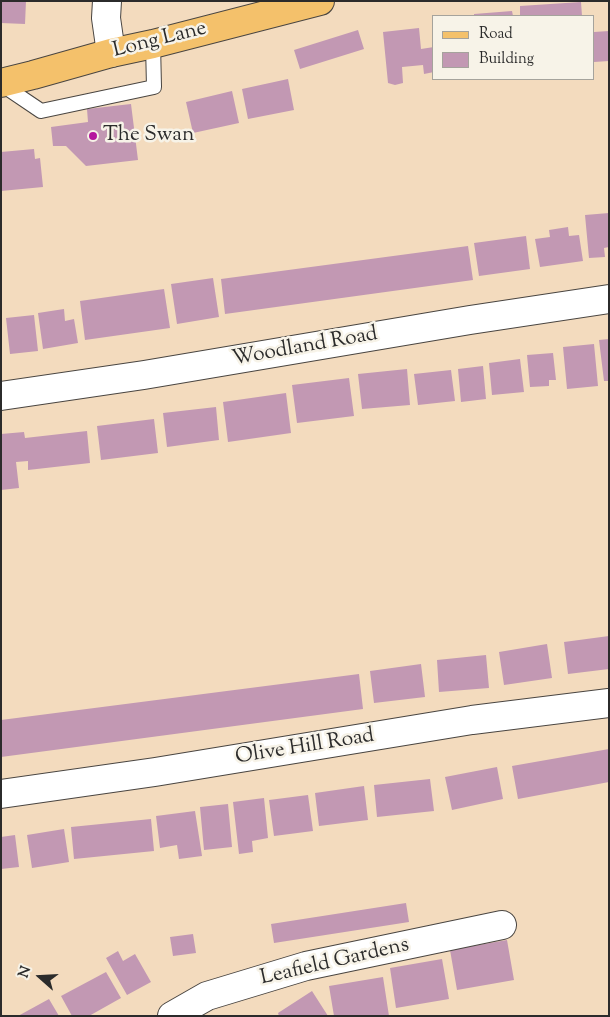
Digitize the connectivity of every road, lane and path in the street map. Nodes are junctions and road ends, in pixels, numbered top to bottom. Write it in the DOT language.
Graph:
graph roads {
  1 [pos="107,1"];
  2 [pos="320,1"];
  3 [pos="153,44"];
  4 [pos="111,53"];
  5 [pos="1,83"];
  6 [pos="609,299"];
  7 [pos="1,396"];
  8 [pos="609,703"];
  9 [pos="1,794"];
  10 [pos="502,925"];
  11 [pos="172,1016"];
  1 -- 4 [label="street"];
  2 -- 3 [label="main road, Long Lane"];
  3 -- 4 [label="main road, Long Lane"];
  3 -- 5 [label="lane"];
  4 -- 5 [label="main road, Long Lane"];
  6 -- 7 [label="street, Woodland Road"];
  8 -- 9 [label="street, Olive Hill Road"];
  10 -- 11 [label="street, Leafield Gardens"];
}
